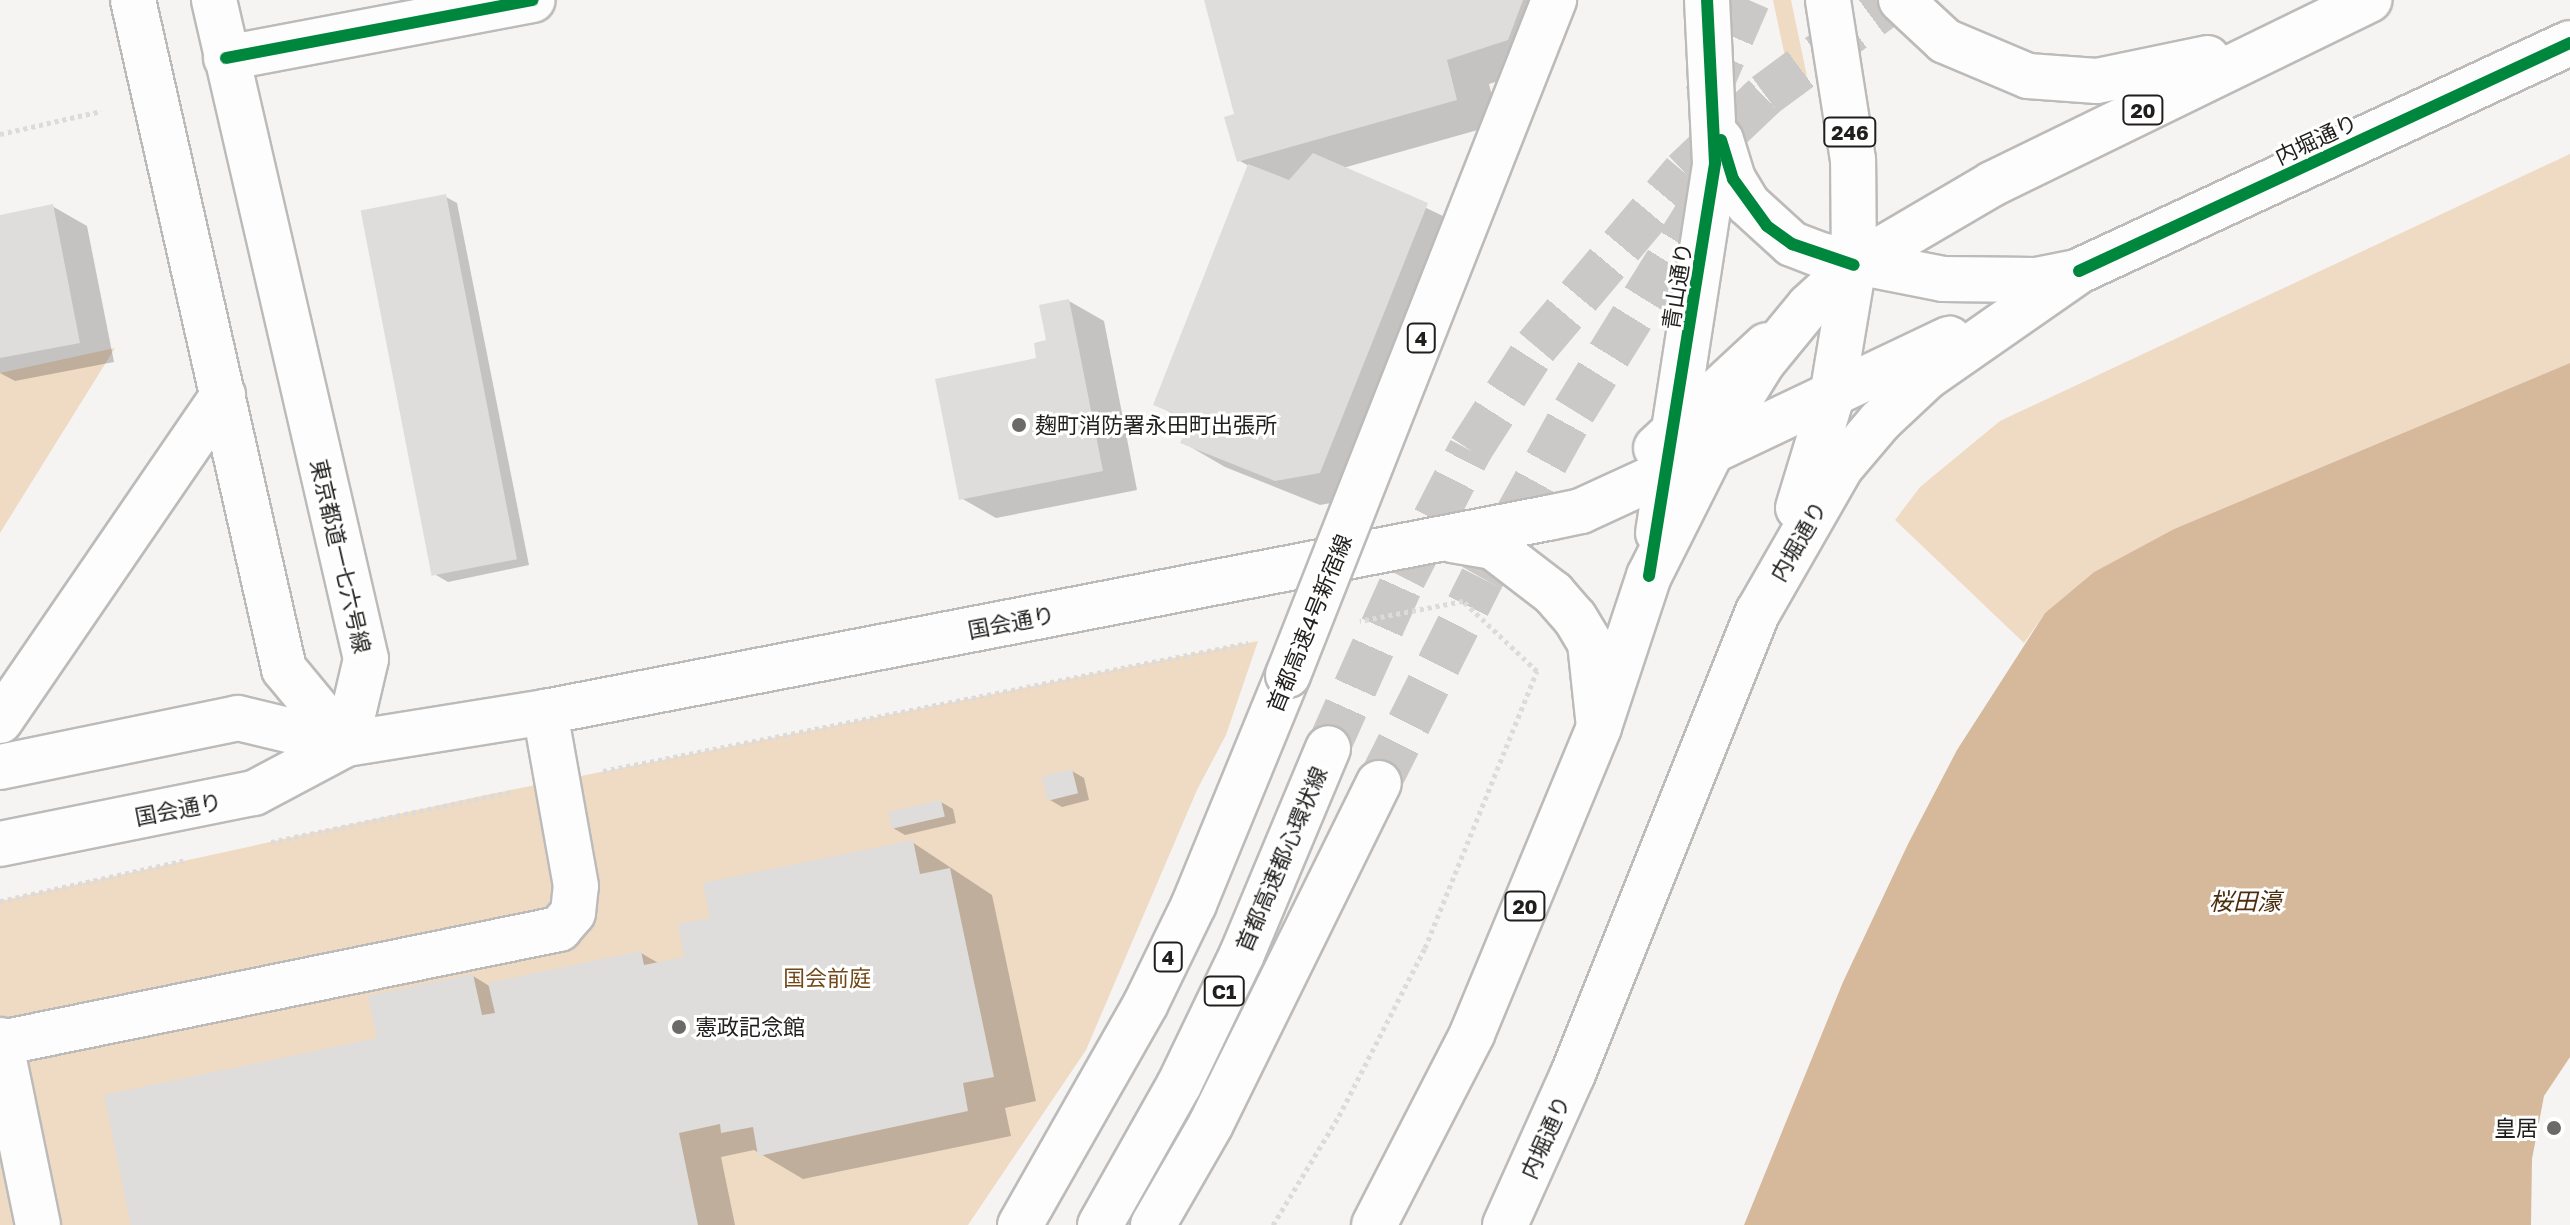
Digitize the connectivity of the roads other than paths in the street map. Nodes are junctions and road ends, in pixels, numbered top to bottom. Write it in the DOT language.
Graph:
graph roads {
  1 [pos="133,0"];
  2 [pos="214,0"];
  3 [pos="533,0"];
  4 [pos="1554,0"];
  5 [pos="1707,0"];
  6 [pos="1828,0"];
  7 [pos="1901,0"];
  8 [pos="2369,0"];
  9 [pos="2295,35"];
  10 [pos="2570,43"];
  11 [pos="226,58"];
  12 [pos="1715,113"];
  13 [pos="1854,265"];
  14 [pos="2079,271"];
  15 [pos="1809,306"];
  16 [pos="223,395"];
  17 [pos="1832,396"];
  18 [pos="1671,451"];
  19 [pos="1712,452"];
  20 [pos="1433,539"];
  21 [pos="1649,576"];
  22 [pos="1758,612"];
  23 [pos="545,712"];
  24 [pos="0,721"];
  25 [pos="1599,727"];
  26 [pos="346,744"];
  27 [pos="1328,748"];
  28 [pos="0,767"];
  29 [pos="1370,779"];
  30 [pos="0,844"];
  31 [pos="0,1042"];
  32 [pos="38,1225"];
  33 [pos="1020,1225"];
  34 [pos="1100,1225"];
  35 [pos="1153,1225"];
  36 [pos="1374,1225"];
  37 [pos="1505,1225"];
  1 -- 16 [label="main road"];
  2 -- 11 [label="main road, 東京都道一七六号線"];
  3 -- 11 [label="main road"];
  4 -- 33 [label="main road, 首都高速4号新宿線 / 4, bridge"];
  5 -- 12 [label="main road, 青山通り"];
  6 -- 13 [label="main road, 246"];
  7 -- 9 [label="main road"];
  8 -- 9 [label="main road, 20"];
  9 -- 13 [label="main road, 20"];
  10 -- 14 [label="main road, 内堀通り"];
  11 -- 26 [label="main road, 東京都道一七六号線"];
  12 -- 13 [label="main road"];
  12 -- 18 [label="main road, 青山通り"];
  13 -- 14 [label="main road"];
  13 -- 15 [label="main road, 20"];
  13 -- 17 [label="main road, 246"];
  14 -- 17 [label="main road, 国会通り"];
  14 -- 22 [label="main road, 内堀通り"];
  15 -- 18 [label="main road"];
  15 -- 19 [label="main road, 20"];
  16 -- 24 [label="main road"];
  16 -- 26 [label="main road"];
  17 -- 19 [label="main road, 国会通り"];
  17 -- 22 [label="main road, 246"];
  18 -- 19 [label="main road, 国会通り"];
  18 -- 20 [label="main road, 国会通り"];
  18 -- 21 [label="main road, 青山通り"];
  19 -- 21 [label="main road, 20"];
  20 -- 23 [label="main road, 国会通り"];
  20 -- 25 [label="main road"];
  21 -- 25 [label="main road, 20"];
  22 -- 37 [label="main road, 内堀通り"];
  23 -- 26 [label="main road, 国会通り"];
  23 -- 31 [label="main road"];
  25 -- 36 [label="main road, 20"];
  26 -- 28 [label="main road, 国会通り"];
  26 -- 30 [label="main road, 国会通り"];
  27 -- 34 [label="main road, 首都高速都心環状線 / C1"];
  29 -- 35 [label="main road, C1"];
  31 -- 32 [label="main road"];
}
